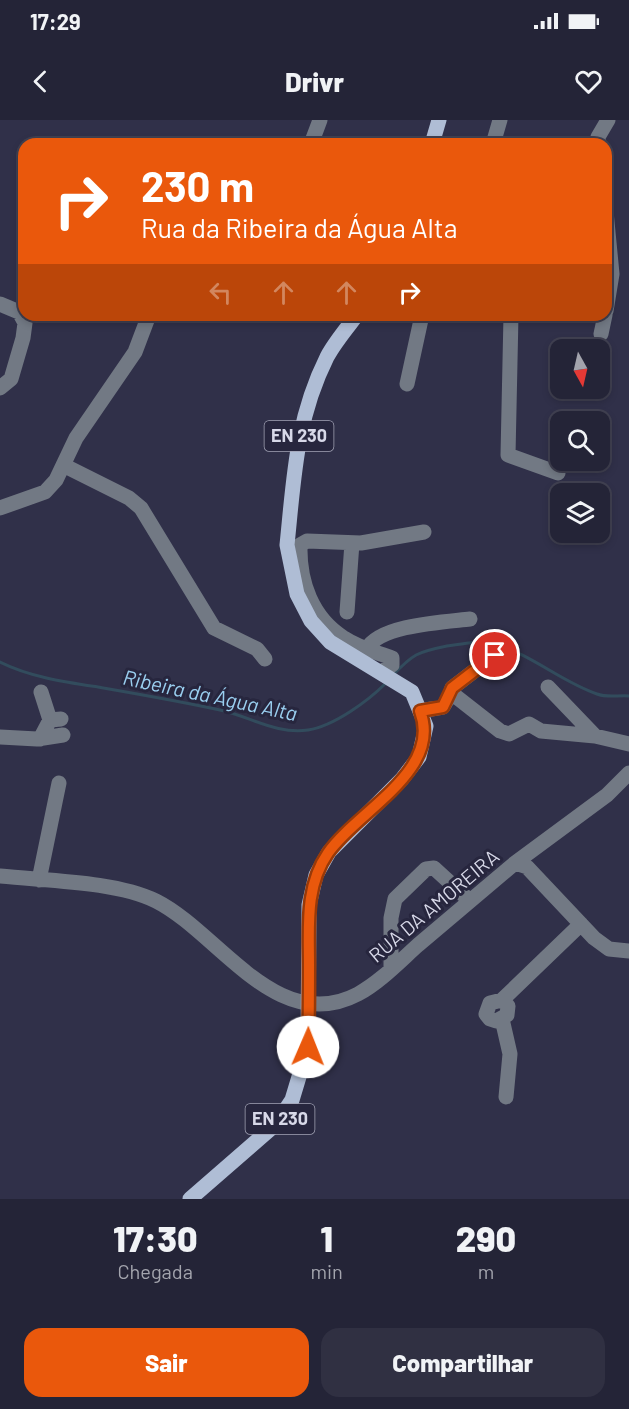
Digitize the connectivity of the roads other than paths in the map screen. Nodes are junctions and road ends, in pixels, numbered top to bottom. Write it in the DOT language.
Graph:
graph roads {
  1 [pos="320,120"];
  2 [pos="439,120"];
  3 [pos="500,120"];
  4 [pos="608,120"];
  5 [pos="314,138"];
  6 [pos="434,138"];
  7 [pos="495,138"];
  8 [pos="598,138"];
  9 [pos="0,304"];
  10 [pos="18,312"];
  11 [pos="24,321"];
  12 [pos="147,321"];
  13 [pos="353,321"];
  14 [pos="421,321"];
  15 [pos="511,321"];
  16 [pos="604,321"];
  17 [pos="601,334"];
  18 [pos="407,384"];
  19 [pos="0,388"];
  20 [pos="63,465"];
  21 [pos="558,473"];
  22 [pos="0,508"];
  23 [pos="424,532"];
  24 [pos="352,543"];
  25 [pos="347,612"];
  26 [pos="470,619"];
  27 [pos="368,649"];
  28 [pos="495,655"];
  29 [pos="265,659"];
  30 [pos="387,676"];
  31 [pos="548,687"];
  32 [pos="41,692"];
  33 [pos="450,695"];
  34 [pos="420,711"];
  35 [pos="63,735"];
  36 [pos="595,736"];
  37 [pos="0,737"];
  38 [pos="40,739"];
  39 [pos="629,744"];
  40 [pos="629,773"];
  41 [pos="59,783"];
  42 [pos="515,863"];
  43 [pos="0,876"];
  44 [pos="39,880"];
  45 [pos="470,901"];
  46 [pos="581,924"];
  47 [pos="629,951"];
  48 [pos="391,969"];
  49 [pos="309,1004"];
  50 [pos="506,1097"];
  51 [pos="190,1199"];
  1 -- 5 [label="street"];
  2 -- 6 [label="main road"];
  3 -- 7 [label="street"];
  4 -- 8 [label="street"];
  9 -- 10 [label="street"];
  11 -- 19 [label="street"];
  12 -- 20 [label="street"];
  13 -- 30 [label="main road, EN 230"];
  14 -- 18 [label="street"];
  15 -- 21 [label="street"];
  16 -- 17 [label="street"];
  20 -- 22 [label="street"];
  20 -- 29 [label="street"];
  23 -- 24 [label="street"];
  24 -- 25 [label="street"];
  24 -- 27 [label="street"];
  26 -- 27 [label="street"];
  27 -- 30 [label="street"];
  28 -- 33 [label="street"];
  30 -- 34 [label="main road, EN 230"];
  31 -- 36 [label="street"];
  32 -- 38 [label="street"];
  33 -- 34 [label="street"];
  33 -- 36 [label="street"];
  34 -- 49 [label="main road, EN 230"];
  35 -- 38 [label="street"];
  36 -- 39 [label="street"];
  37 -- 38 [label="street"];
  40 -- 42 [label="street"];
  41 -- 44 [label="street"];
  42 -- 45 [label="street, RUA DA AMOREIRA"];
  42 -- 46 [label="street, RUA DA AMOREIRA"];
  43 -- 44 [label="street"];
  44 -- 49 [label="street"];
  45 -- 48 [label="street, RUA DA AMOREIRA"];
  45 -- 48 [label="street"];
  46 -- 47 [label="street, RUA DA AMOREIRA"];
  46 -- 50 [label="street"];
  48 -- 49 [label="street, RUA DA AMOREIRA"];
  49 -- 51 [label="main road, EN 230"];
}
